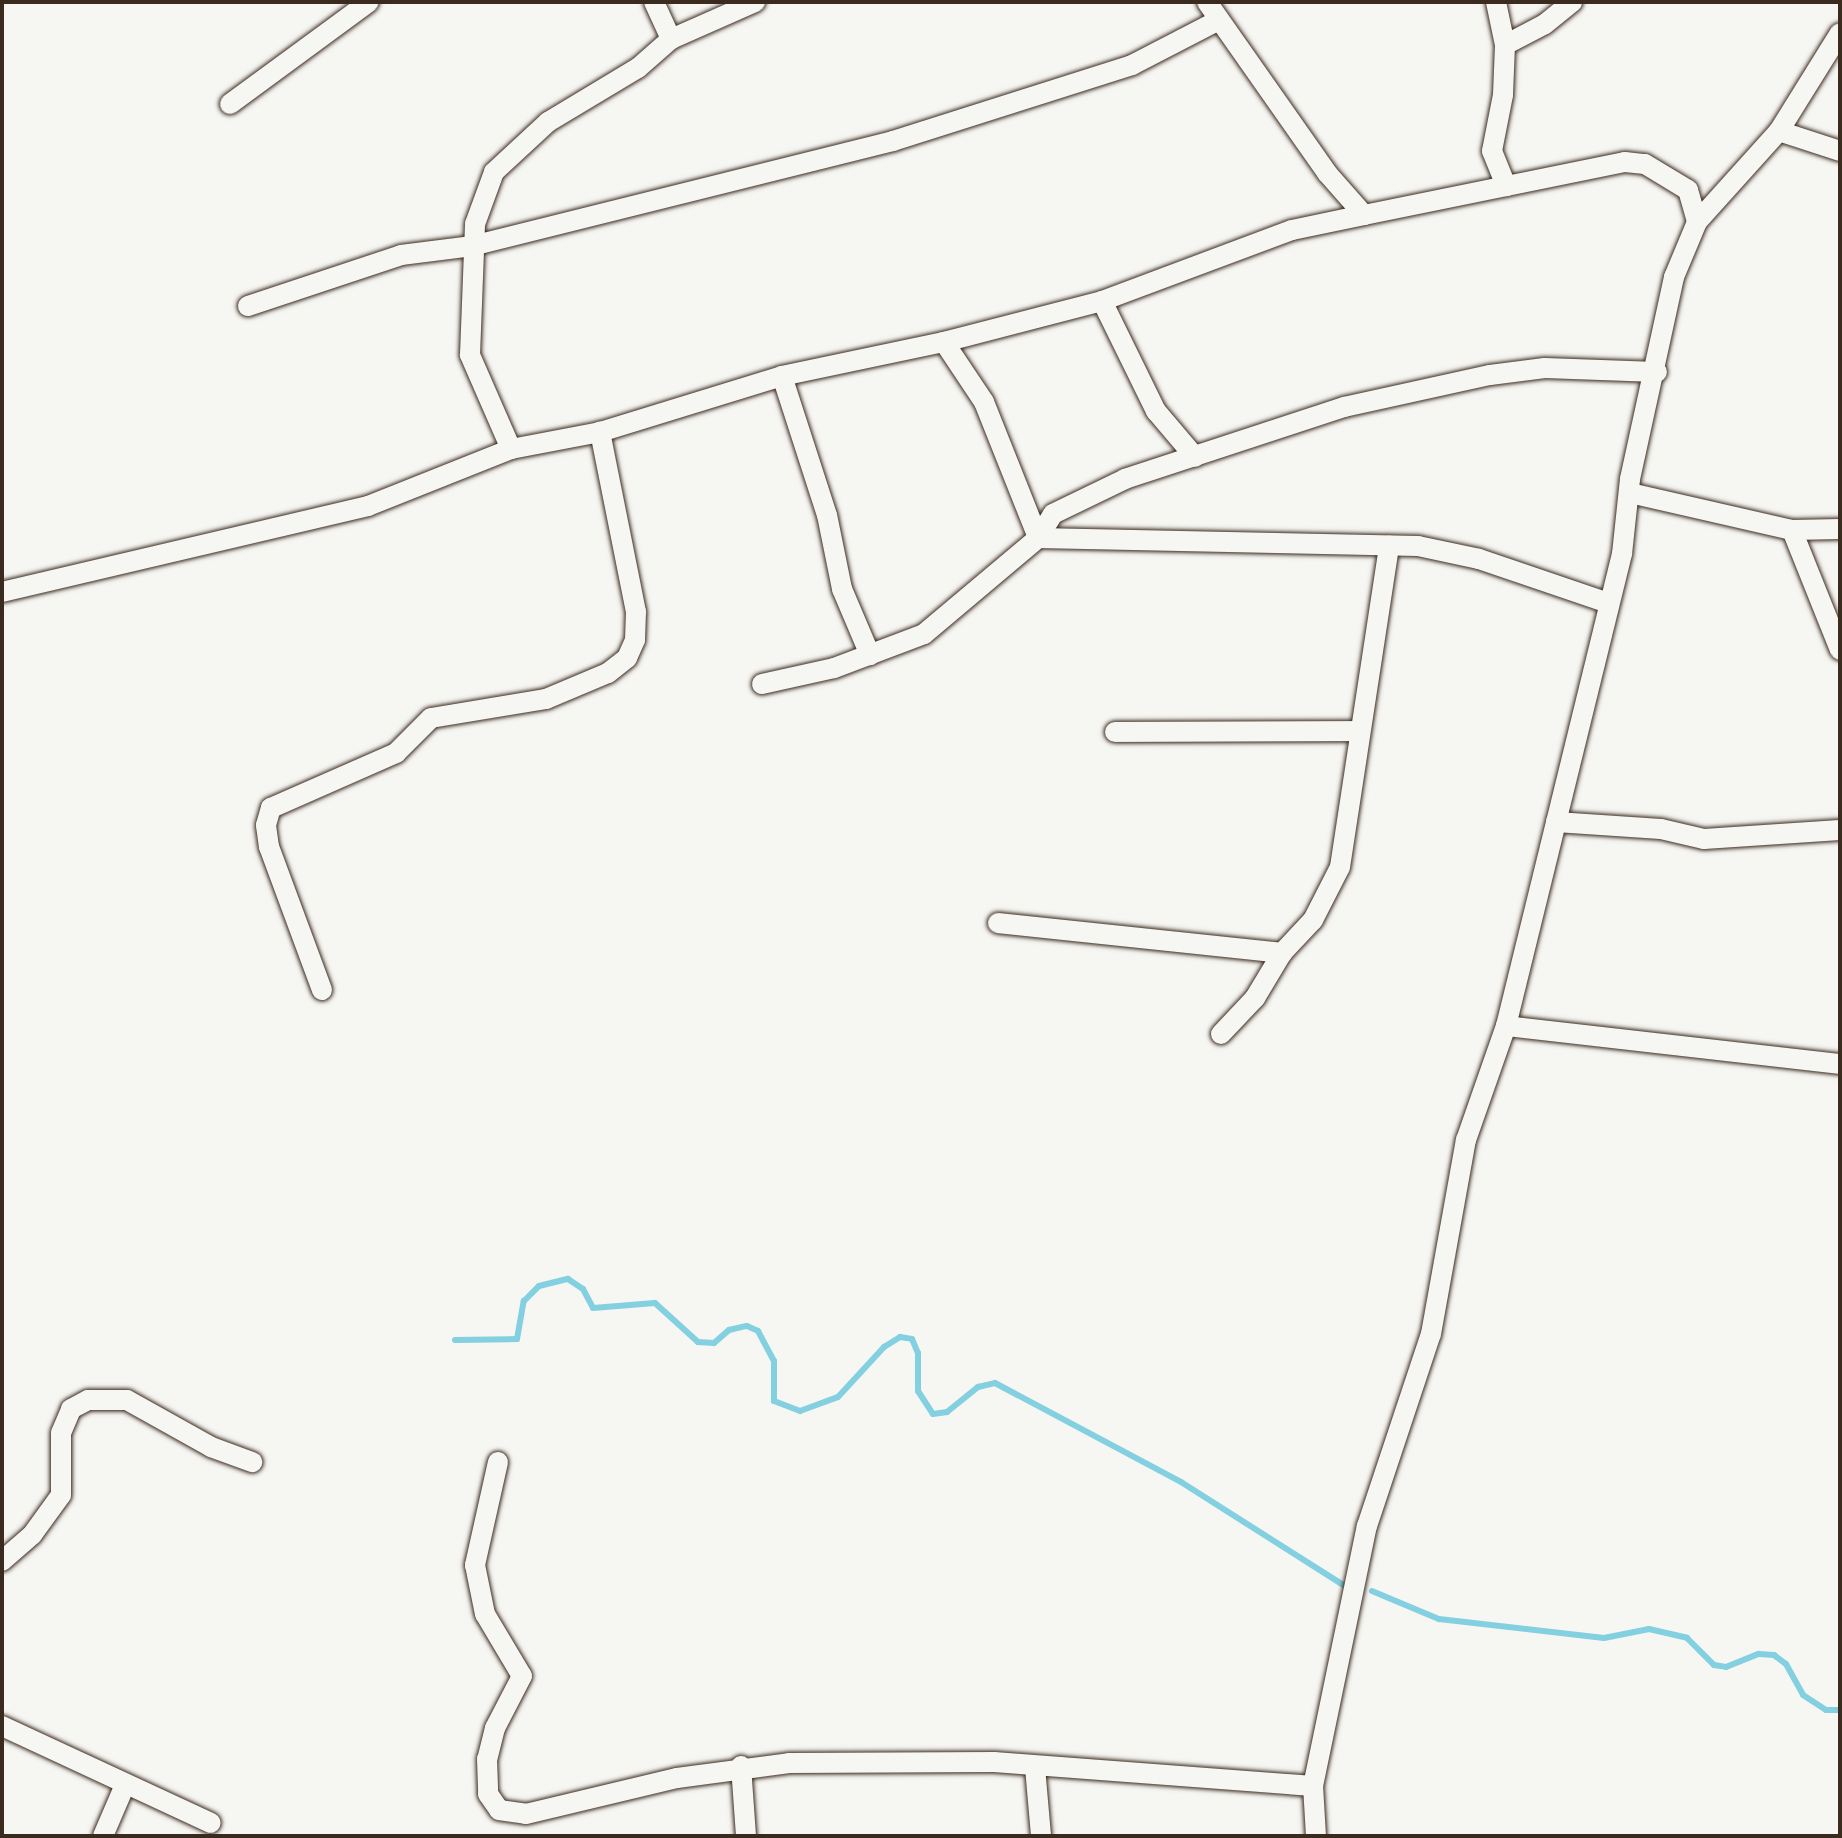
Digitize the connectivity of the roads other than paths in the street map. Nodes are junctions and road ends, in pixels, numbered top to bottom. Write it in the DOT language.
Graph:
graph roads {
  1 [pos="369,2"];
  2 [pos="654,2"];
  3 [pos="755,2"];
  4 [pos="1207,2"];
  5 [pos="1496,2"];
  6 [pos="1572,2"];
  7 [pos="1219,20"];
  8 [pos="1840,33"];
  9 [pos="671,39"];
  10 [pos="1505,45"];
  11 [pos="230,104"];
  12 [pos="1779,131"];
  13 [pos="1840,151"];
  14 [pos="1506,186"];
  15 [pos="1364,215"];
  16 [pos="1697,222"];
  17 [pos="472,246"];
  18 [pos="1102,301"];
  19 [pos="248,306"];
  20 [pos="944,342"];
  21 [pos="1657,372"];
  22 [pos="782,376"];
  23 [pos="600,432"];
  24 [pos="511,449"];
  25 [pos="1195,457"];
  26 [pos="1630,493"];
  27 [pos="1840,529"];
  28 [pos="1792,530"];
  29 [pos="1038,538"];
  30 [pos="1389,546"];
  31 [pos="2,592"];
  32 [pos="1608,603"];
  33 [pos="1840,650"];
  34 [pos="870,655"];
  35 [pos="762,684"];
  36 [pos="1360,731"];
  37 [pos="1115,732"];
  38 [pos="1556,822"];
  39 [pos="1840,830"];
  40 [pos="998,923"];
  41 [pos="1282,953"];
  42 [pos="322,990"];
  43 [pos="1506,1026"];
  44 [pos="1221,1034"];
  45 [pos="1840,1064"];
  46 [pos="252,1462"];
  47 [pos="498,1462"];
  48 [pos="2,1561"];
  49 [pos="2,1726"];
  50 [pos="741,1766"];
  51 [pos="1035,1767"];
  52 [pos="125,1785"];
  53 [pos="1313,1786"];
  54 [pos="211,1823"];
  55 [pos="103,1836"];
  56 [pos="746,1836"];
  57 [pos="1041,1836"];
  58 [pos="1316,1836"];
  1 -- 11 [label="street"];
  2 -- 9 [label="street"];
  3 -- 9 [label="street"];
  4 -- 7 [label="street"];
  5 -- 10 [label="street"];
  6 -- 10 [label="street"];
  7 -- 15 [label="street"];
  7 -- 17 [label="street"];
  8 -- 12 [label="street"];
  9 -- 17 [label="street"];
  10 -- 14 [label="street"];
  12 -- 13 [label="street"];
  12 -- 16 [label="street"];
  14 -- 15 [label="street"];
  14 -- 16 [label="street"];
  15 -- 18 [label="street"];
  16 -- 21 [label="street"];
  17 -- 19 [label="street"];
  17 -- 24 [label="street"];
  18 -- 20 [label="street"];
  18 -- 25 [label="street"];
  20 -- 22 [label="street"];
  20 -- 29 [label="street"];
  21 -- 25 [label="street"];
  21 -- 26 [label="street"];
  22 -- 23 [label="street"];
  22 -- 34 [label="street"];
  23 -- 24 [label="street"];
  23 -- 42 [label="street"];
  24 -- 31 [label="street"];
  25 -- 29 [label="street"];
  26 -- 28 [label="street"];
  26 -- 32 [label="street"];
  27 -- 28 [label="street"];
  28 -- 33 [label="street"];
  29 -- 30 [label="street"];
  29 -- 34 [label="street"];
  30 -- 32 [label="street"];
  30 -- 36 [label="street"];
  32 -- 38 [label="street"];
  34 -- 35 [label="street"];
  36 -- 37 [label="street"];
  36 -- 41 [label="street"];
  38 -- 39 [label="street"];
  38 -- 43 [label="street"];
  40 -- 41 [label="street"];
  41 -- 44 [label="street"];
  43 -- 45 [label="street"];
  43 -- 53 [label="street"];
  46 -- 48 [label="street"];
  47 -- 50 [label="street"];
  49 -- 52 [label="street"];
  50 -- 51 [label="street"];
  50 -- 56 [label="street"];
  51 -- 53 [label="street"];
  51 -- 57 [label="street"];
  52 -- 54 [label="street"];
  52 -- 55 [label="street"];
  53 -- 58 [label="street"];
}
